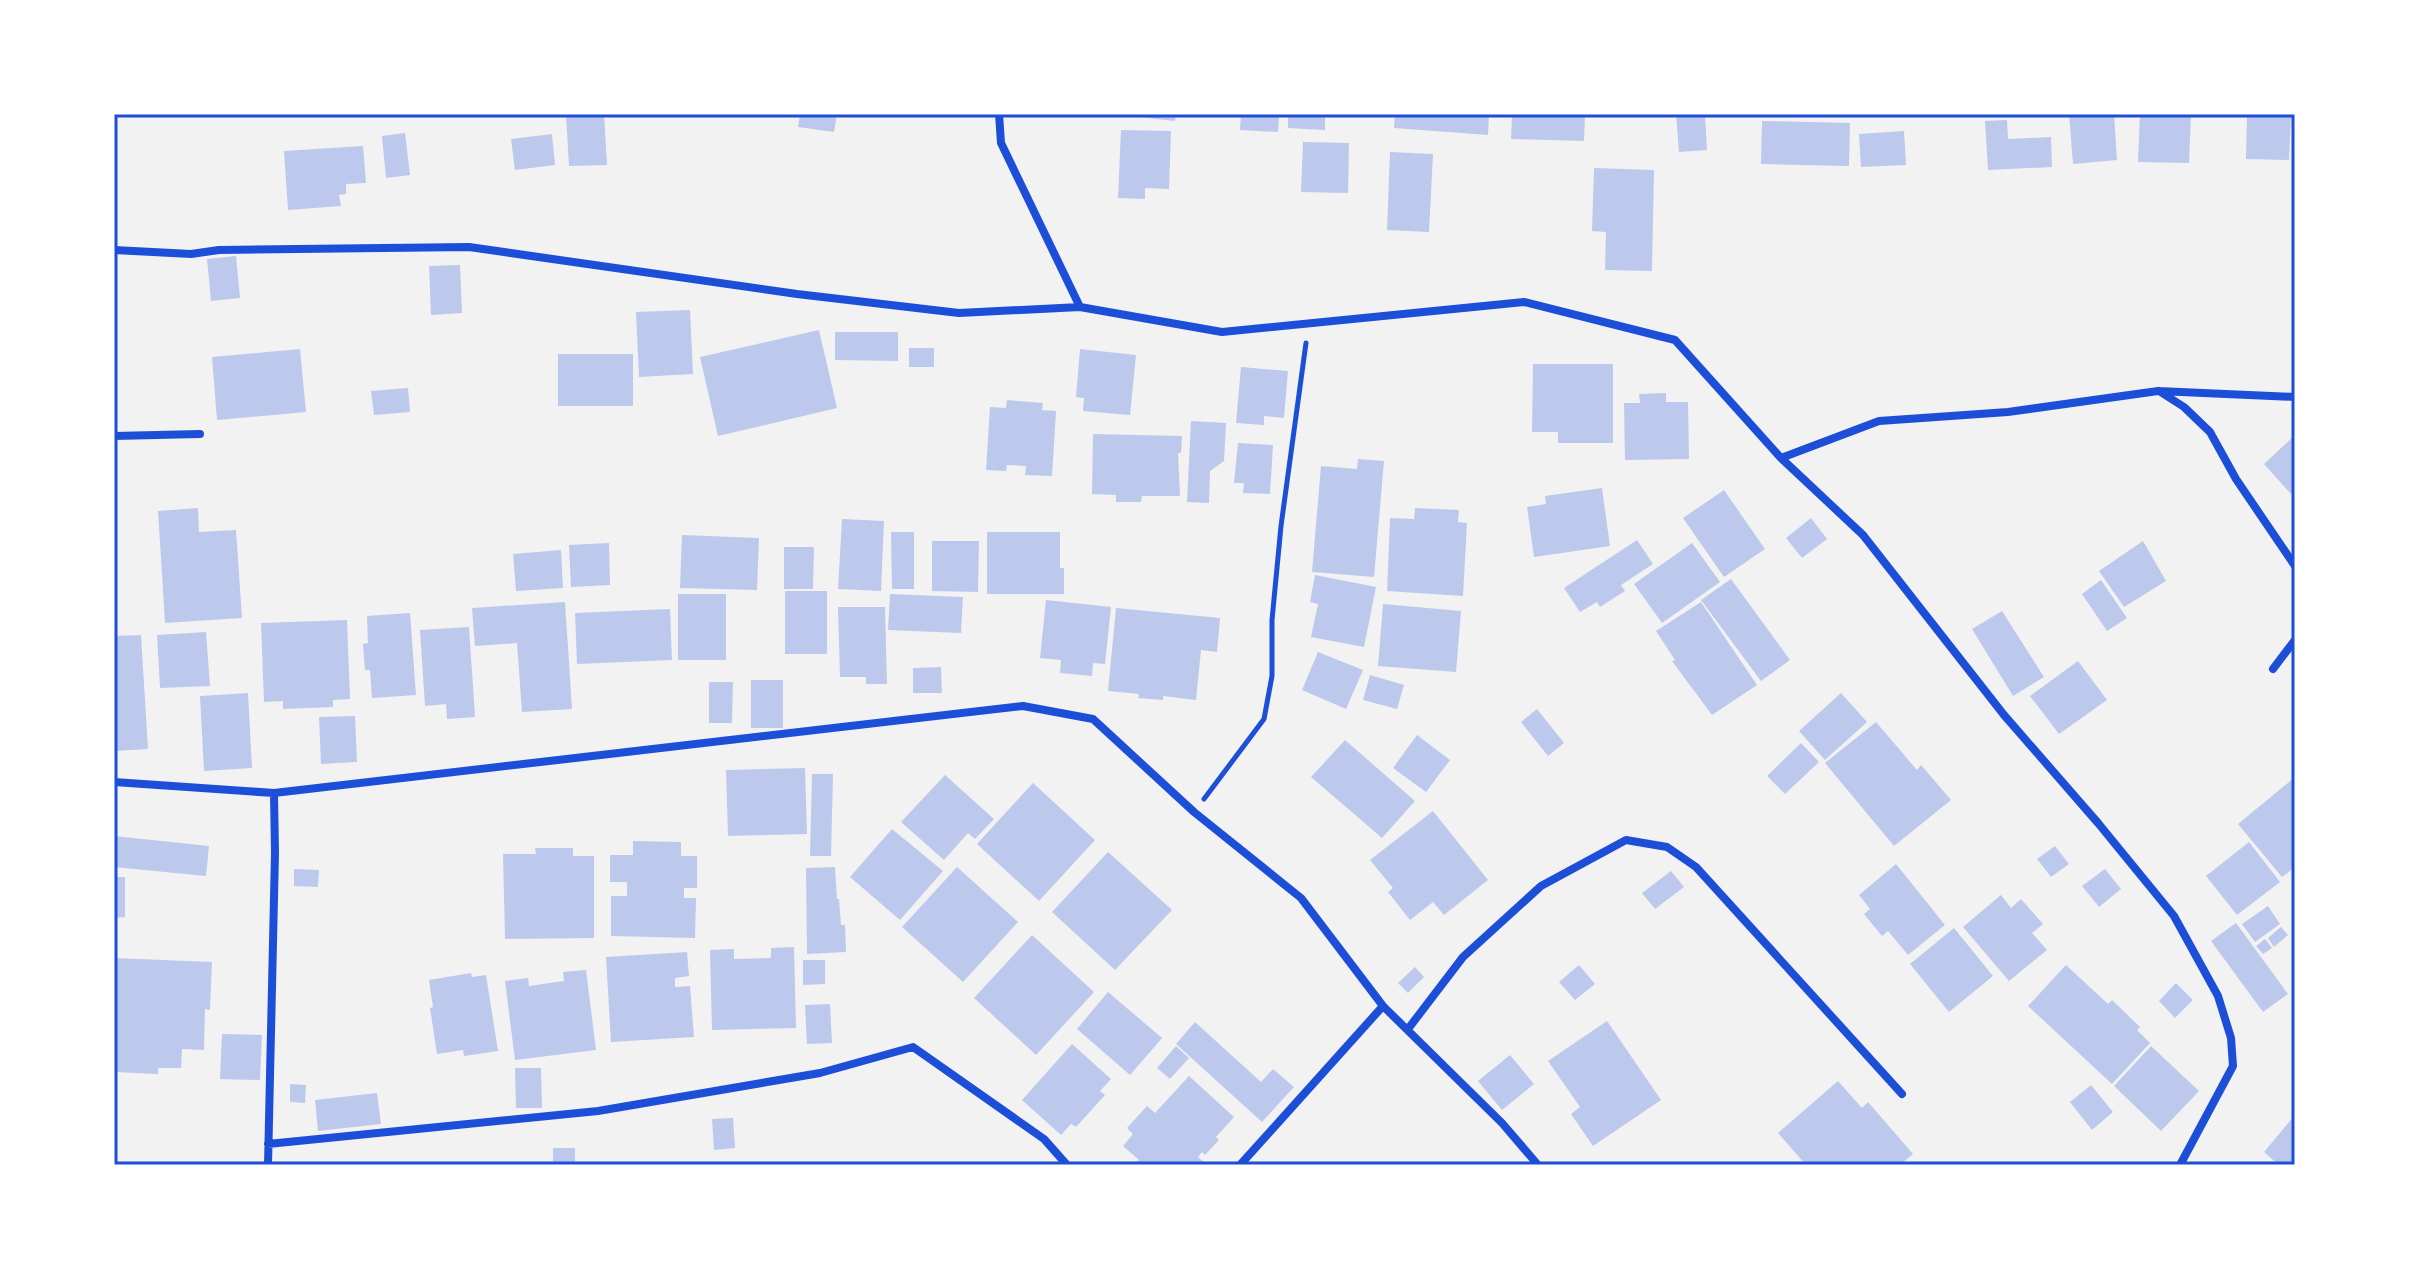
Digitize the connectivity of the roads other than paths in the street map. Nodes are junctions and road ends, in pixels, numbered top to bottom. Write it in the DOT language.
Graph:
graph roads {
  1 [pos="999,114"];
  2 [pos="114,250"];
  3 [pos="1080,307"];
  4 [pos="2158,391"];
  5 [pos="2295,397"];
  6 [pos="200,434"];
  7 [pos="114,436"];
  8 [pos="1781,458"];
  9 [pos="2295,566"];
  10 [pos="2295,640"];
  11 [pos="2273,669"];
  12 [pos="114,782"];
  13 [pos="274,793"];
  14 [pos="1383,1006"];
  15 [pos="1408,1029"];
  16 [pos="1902,1094"];
  17 [pos="268,1144"];
  18 [pos="268,1165"];
  19 [pos="1067,1165"];
  20 [pos="1240,1165"];
  21 [pos="1538,1165"];
  22 [pos="2180,1165"];
  1 -- 3 [label="street"];
  2 -- 3 [label="street"];
  3 -- 8 [label="street"];
  4 -- 5 [label="street"];
  4 -- 8 [label="street"];
  4 -- 9 [label="street"];
  6 -- 7 [label="street"];
  8 -- 22 [label="street"];
  10 -- 11 [label="street"];
  12 -- 13 [label="street"];
  13 -- 14 [label="street"];
  13 -- 17 [label="street"];
  14 -- 15 [label="street"];
  14 -- 20 [label="street"];
  15 -- 16 [label="street"];
  15 -- 21 [label="street"];
  17 -- 18 [label="street"];
  17 -- 19 [label="street"];
}
